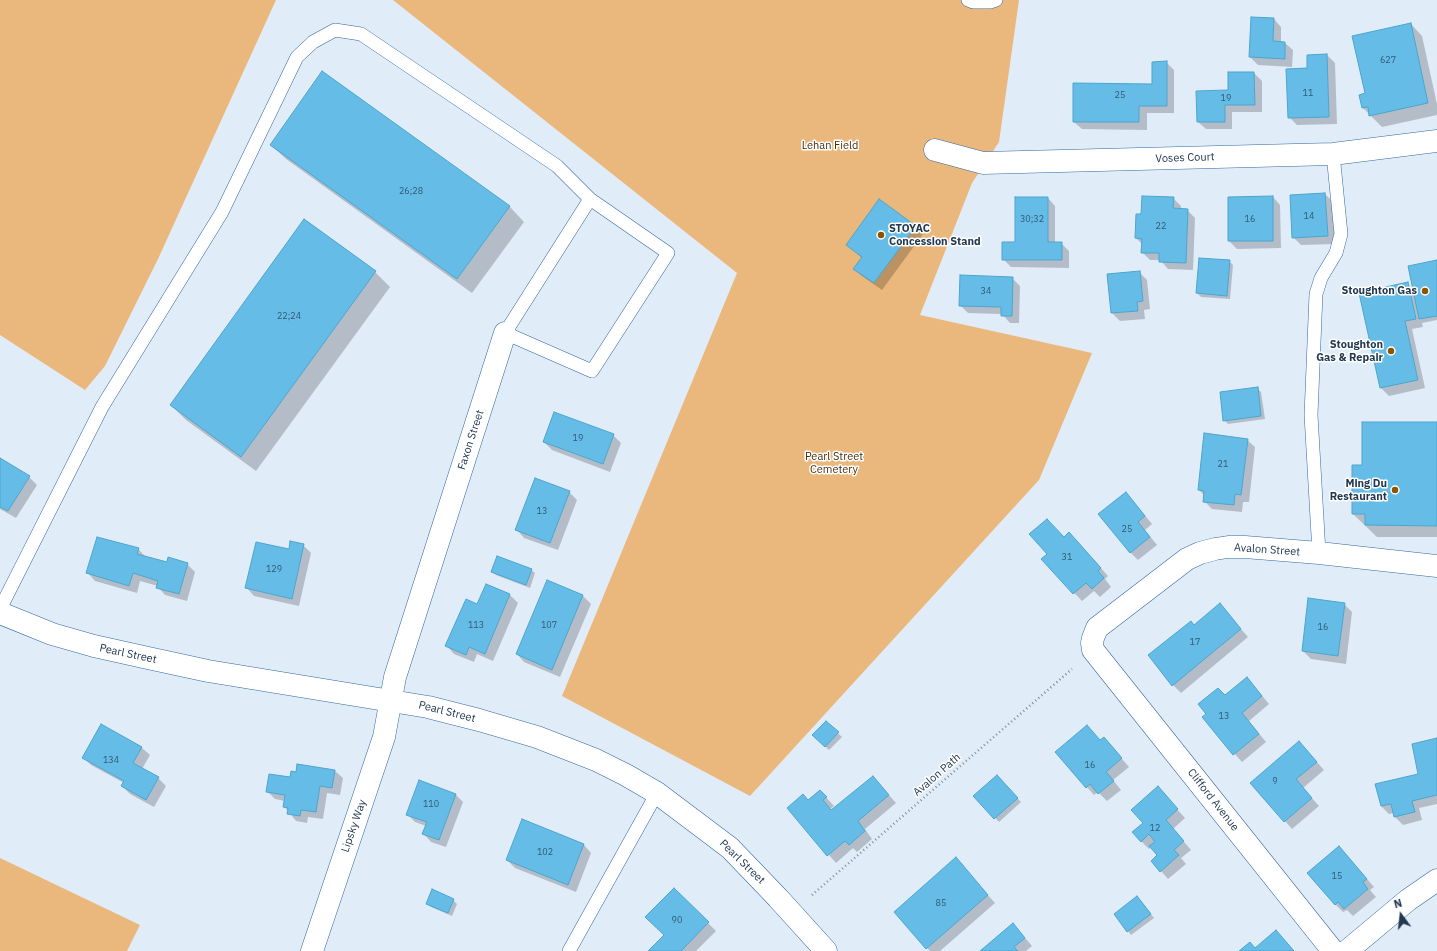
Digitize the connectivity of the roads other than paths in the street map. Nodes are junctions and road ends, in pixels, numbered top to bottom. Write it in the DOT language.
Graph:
graph roads {
  1 [pos="968,0"];
  2 [pos="996,0"];
  3 [pos="1437,141"];
  4 [pos="935,150"];
  5 [pos="1333,154"];
  6 [pos="590,199"];
  7 [pos="505,332"];
  8 [pos="1319,553"];
  9 [pos="1437,566"];
  10 [pos="0,609"];
  11 [pos="0,614"];
  12 [pos="1093,650"];
  13 [pos="391,700"];
  14 [pos="657,793"];
  15 [pos="1437,880"];
  16 [pos="312,951"];
  17 [pos="569,951"];
  18 [pos="826,951"];
  19 [pos="1333,951"];
  20 [pos="1347,951"];
  1 -- 2 [label="lane"];
  3 -- 5 [label="street, Voses Court"];
  4 -- 5 [label="street, Voses Court"];
  5 -- 8 [label="lane"];
  6 -- 7 [label="lane, Faxon Street"];
  6 -- 7 [label="lane"];
  6 -- 10 [label="lane"];
  7 -- 13 [label="street, Faxon Street"];
  8 -- 9 [label="street, Avalon Street"];
  8 -- 12 [label="street, Avalon Street"];
  11 -- 13 [label="street, Pearl Street"];
  12 -- 19 [label="street, Clifford Avenue"];
  13 -- 14 [label="street, Pearl Street"];
  13 -- 16 [label="street, Lipsky Way"];
  14 -- 17 [label="lane"];
  14 -- 18 [label="street, Pearl Street"];
  15 -- 20 [label="street"];
}
